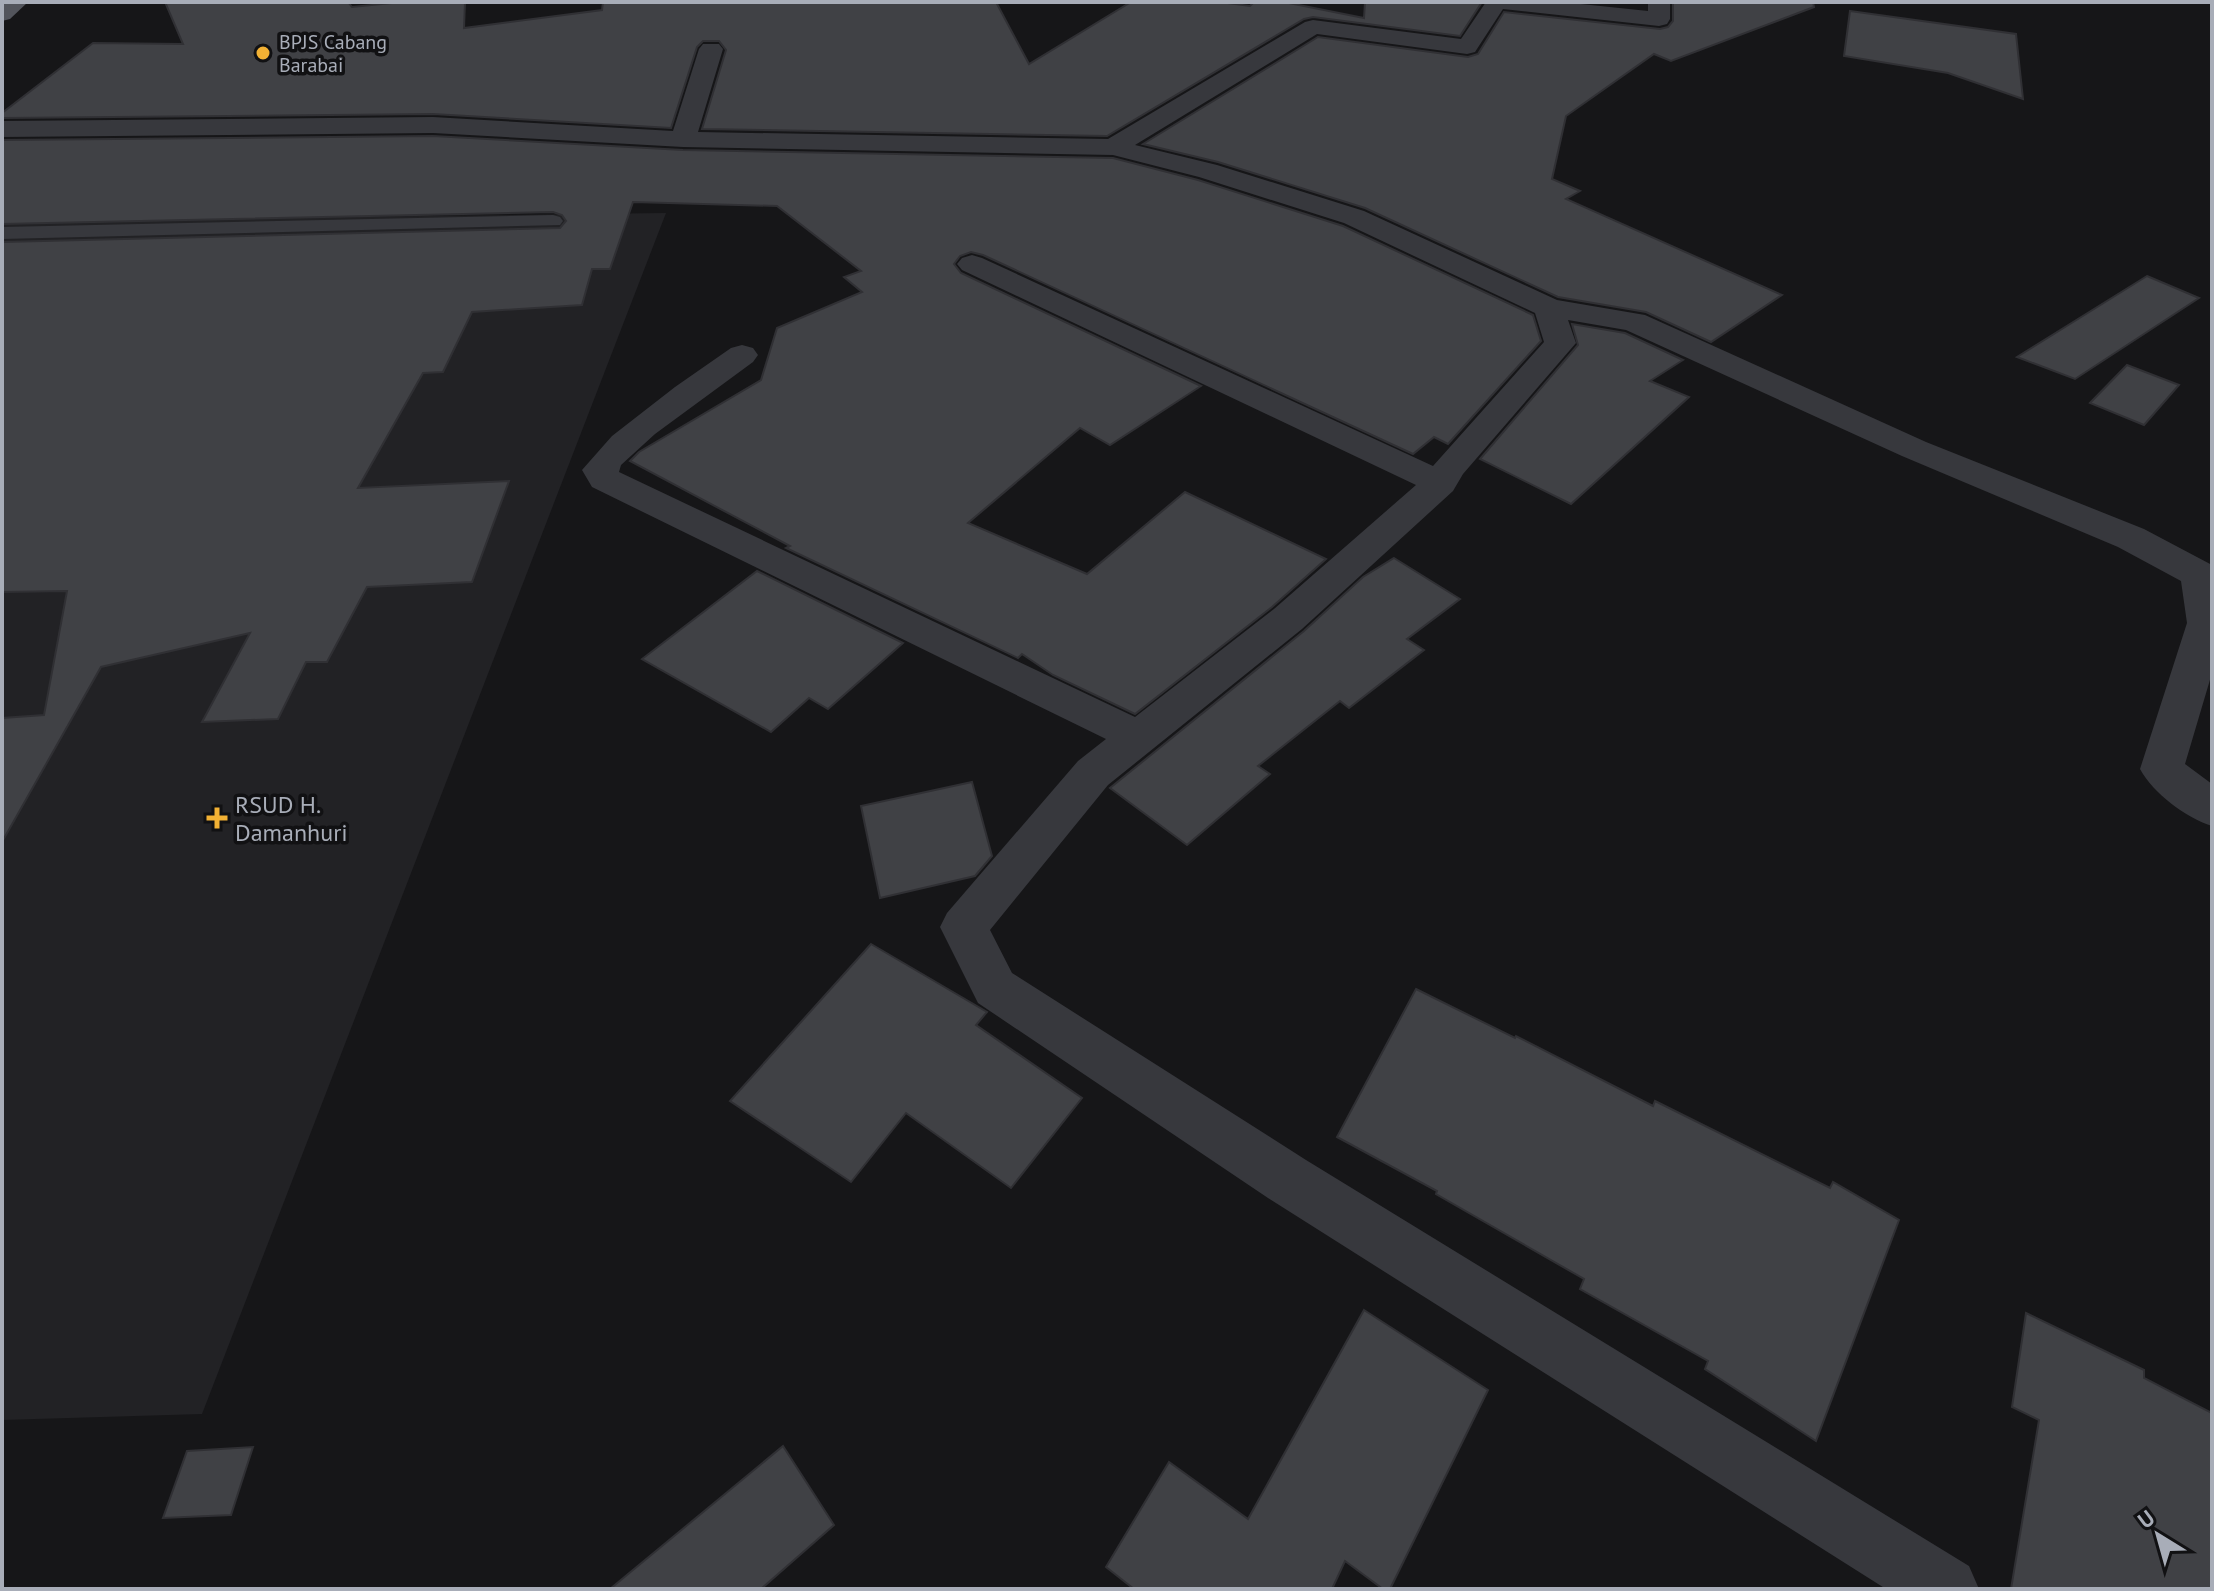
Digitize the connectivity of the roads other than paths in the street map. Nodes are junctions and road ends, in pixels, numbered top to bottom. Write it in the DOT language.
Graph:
graph roads {
  1 [pos="1497,2"];
  2 [pos="1659,2"];
  3 [pos="711,49"];
  4 [pos="2,129"];
  5 [pos="683,139"];
  6 [pos="1113,147"];
  7 [pos="553,221"];
  8 [pos="2,233"];
  9 [pos="972,264"];
  10 [pos="1549,308"];
  11 [pos="742,355"];
  12 [pos="1440,483"];
  13 [pos="1139,737"];
  14 [pos="2212,809"];
  15 [pos="1946,1589"];
  1 -- 2 [label="street"];
  1 -- 6 [label="street"];
  3 -- 5 [label="street"];
  4 -- 5 [label="street"];
  5 -- 6 [label="street"];
  6 -- 10 [label="street"];
  7 -- 8 [label="lane"];
  9 -- 12 [label="street"];
  10 -- 12 [label="street"];
  10 -- 14 [label="street"];
  11 -- 13 [label="street"];
  12 -- 13 [label="street"];
  13 -- 15 [label="street"];
}
